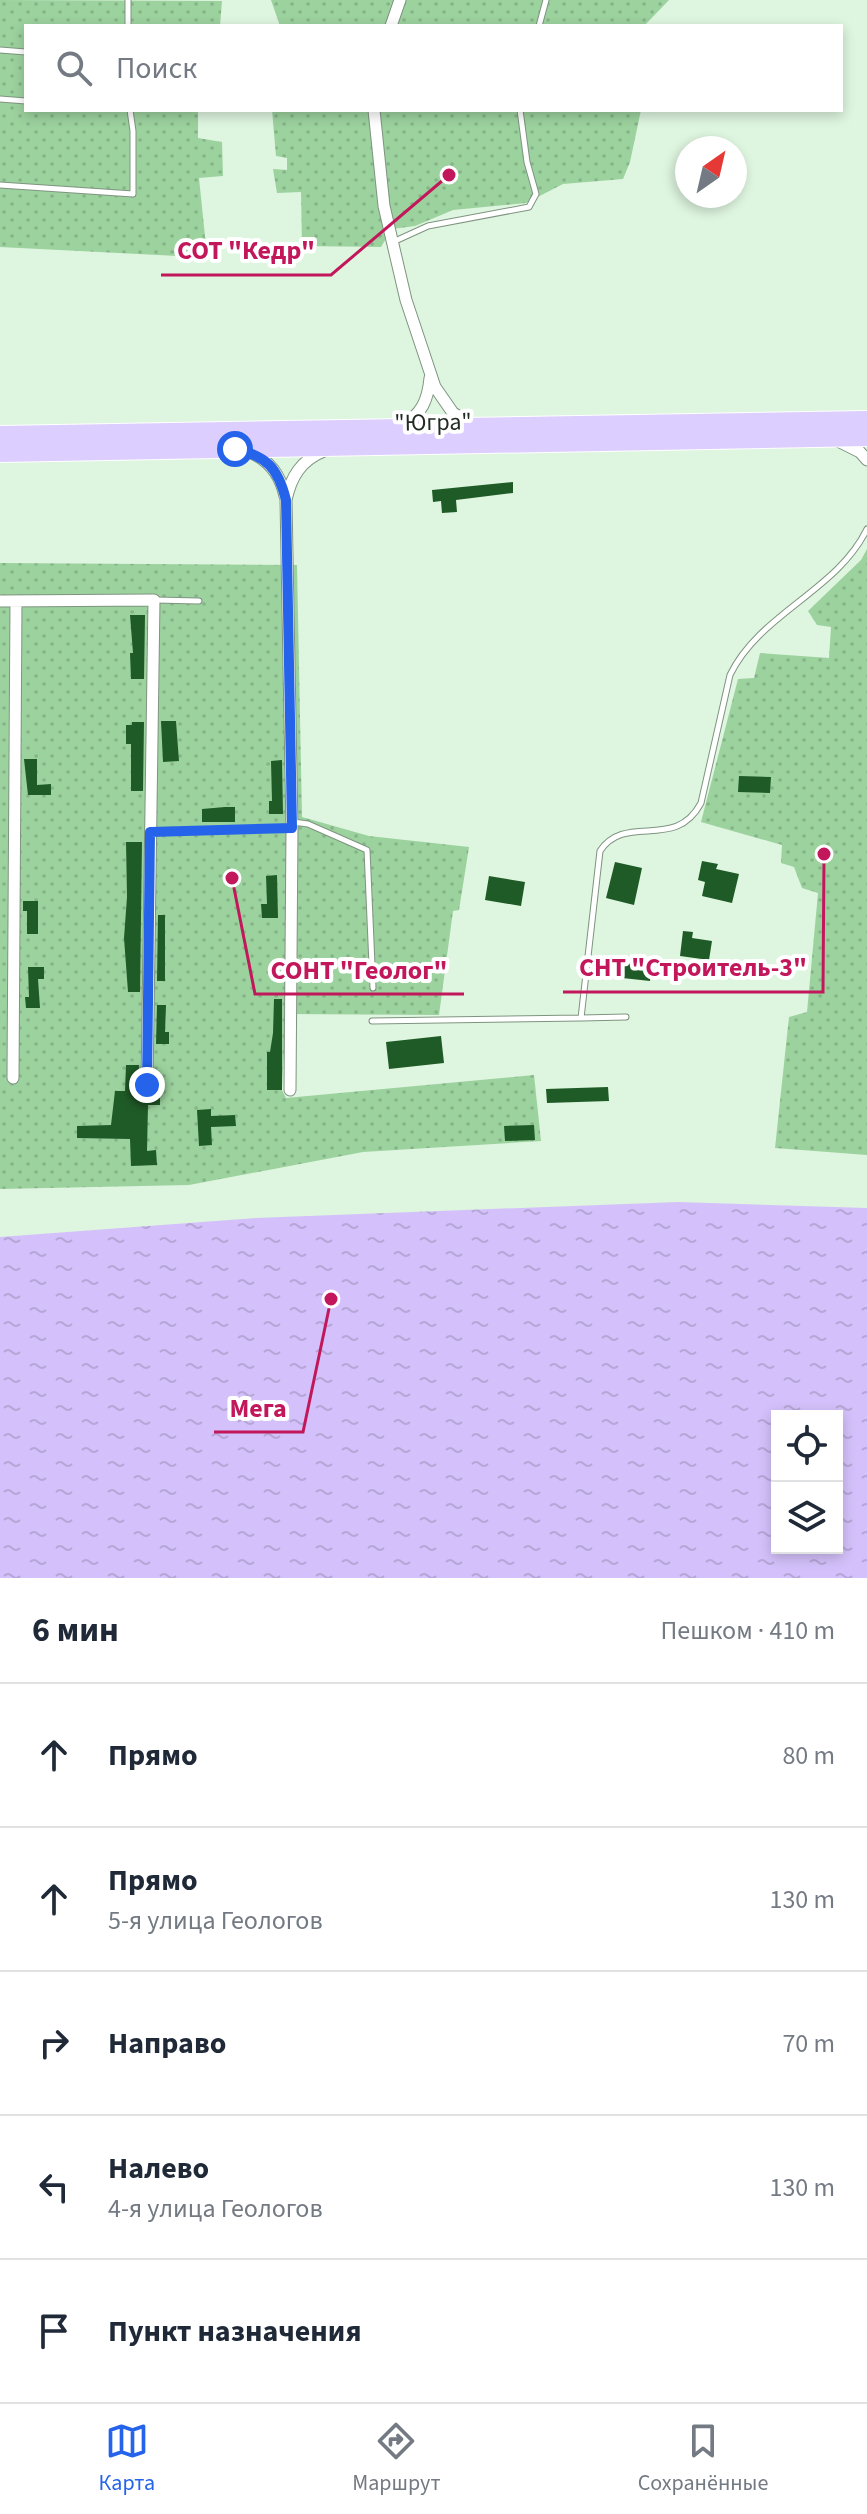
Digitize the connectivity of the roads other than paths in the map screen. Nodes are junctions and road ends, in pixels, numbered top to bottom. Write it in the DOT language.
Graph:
graph roads {
  1 [pos="128,0"];
  2 [pos="400,0"];
  3 [pos="546,0"];
  4 [pos="128,24"];
  5 [pos="392,24"];
  6 [pos="540,24"];
  7 [pos="0,50"];
  8 [pos="24,52"];
  9 [pos="0,99"];
  10 [pos="24,101"];
  11 [pos="130,112"];
  12 [pos="374,112"];
  13 [pos="520,112"];
  14 [pos="0,185"];
  15 [pos="392,242"];
  16 [pos="430,377"];
  17 [pos="867,420"];
  18 [pos="477,426"];
  19 [pos="393,428"];
  20 [pos="0,435"];
  21 [pos="867,437"];
  22 [pos="829,438"];
  23 [pos="335,448"];
  24 [pos="235,449"];
  25 [pos="0,453"];
  26 [pos="867,460"];
  27 [pos="286,500"];
  28 [pos="867,529"];
  29 [pos="154,600"];
  30 [pos="0,601"];
  31 [pos="16,601"];
  32 [pos="199,601"];
  33 [pos="292,825"];
  34 [pos="150,832"];
  35 [pos="373,988"];
  36 [pos="626,1017"];
  37 [pos="581,1018"];
  38 [pos="372,1021"];
  39 [pos="13,1078"];
  40 [pos="147,1085"];
  41 [pos="290,1090"];
  1 -- 4 [label="lane"];
  2 -- 5 [label="street"];
  3 -- 6 [label="lane"];
  7 -- 8 [label="lane"];
  9 -- 10 [label="lane"];
  11 -- 14 [label="lane"];
  12 -- 15 [label="street"];
  13 -- 15 [label="lane"];
  15 -- 16 [label="street"];
  16 -- 18 [label="street"];
  16 -- 19 [label="street"];
  17 -- 18 [label="highway, \"Югра\""];
  18 -- 19 [label="highway, \"Югра\""];
  19 -- 20 [label="highway, \"Югра\""];
  21 -- 22 [label="highway, \"Югра\""];
  22 -- 23 [label="highway, \"Югра\""];
  22 -- 26 [label="street"];
  23 -- 24 [label="highway, \"Югра\""];
  23 -- 27 [label="street"];
  24 -- 25 [label="highway, \"Югра\""];
  24 -- 27 [label="street"];
  27 -- 33 [label="street"];
  28 -- 37 [label="lane"];
  29 -- 31 [label="street"];
  29 -- 32 [label="lane"];
  29 -- 34 [label="street"];
  30 -- 31 [label="street"];
  31 -- 39 [label="street"];
  33 -- 34 [label="lane"];
  33 -- 35 [label="lane"];
  33 -- 41 [label="street"];
  34 -- 40 [label="street"];
  36 -- 37 [label="lane"];
  37 -- 38 [label="lane"];
}
